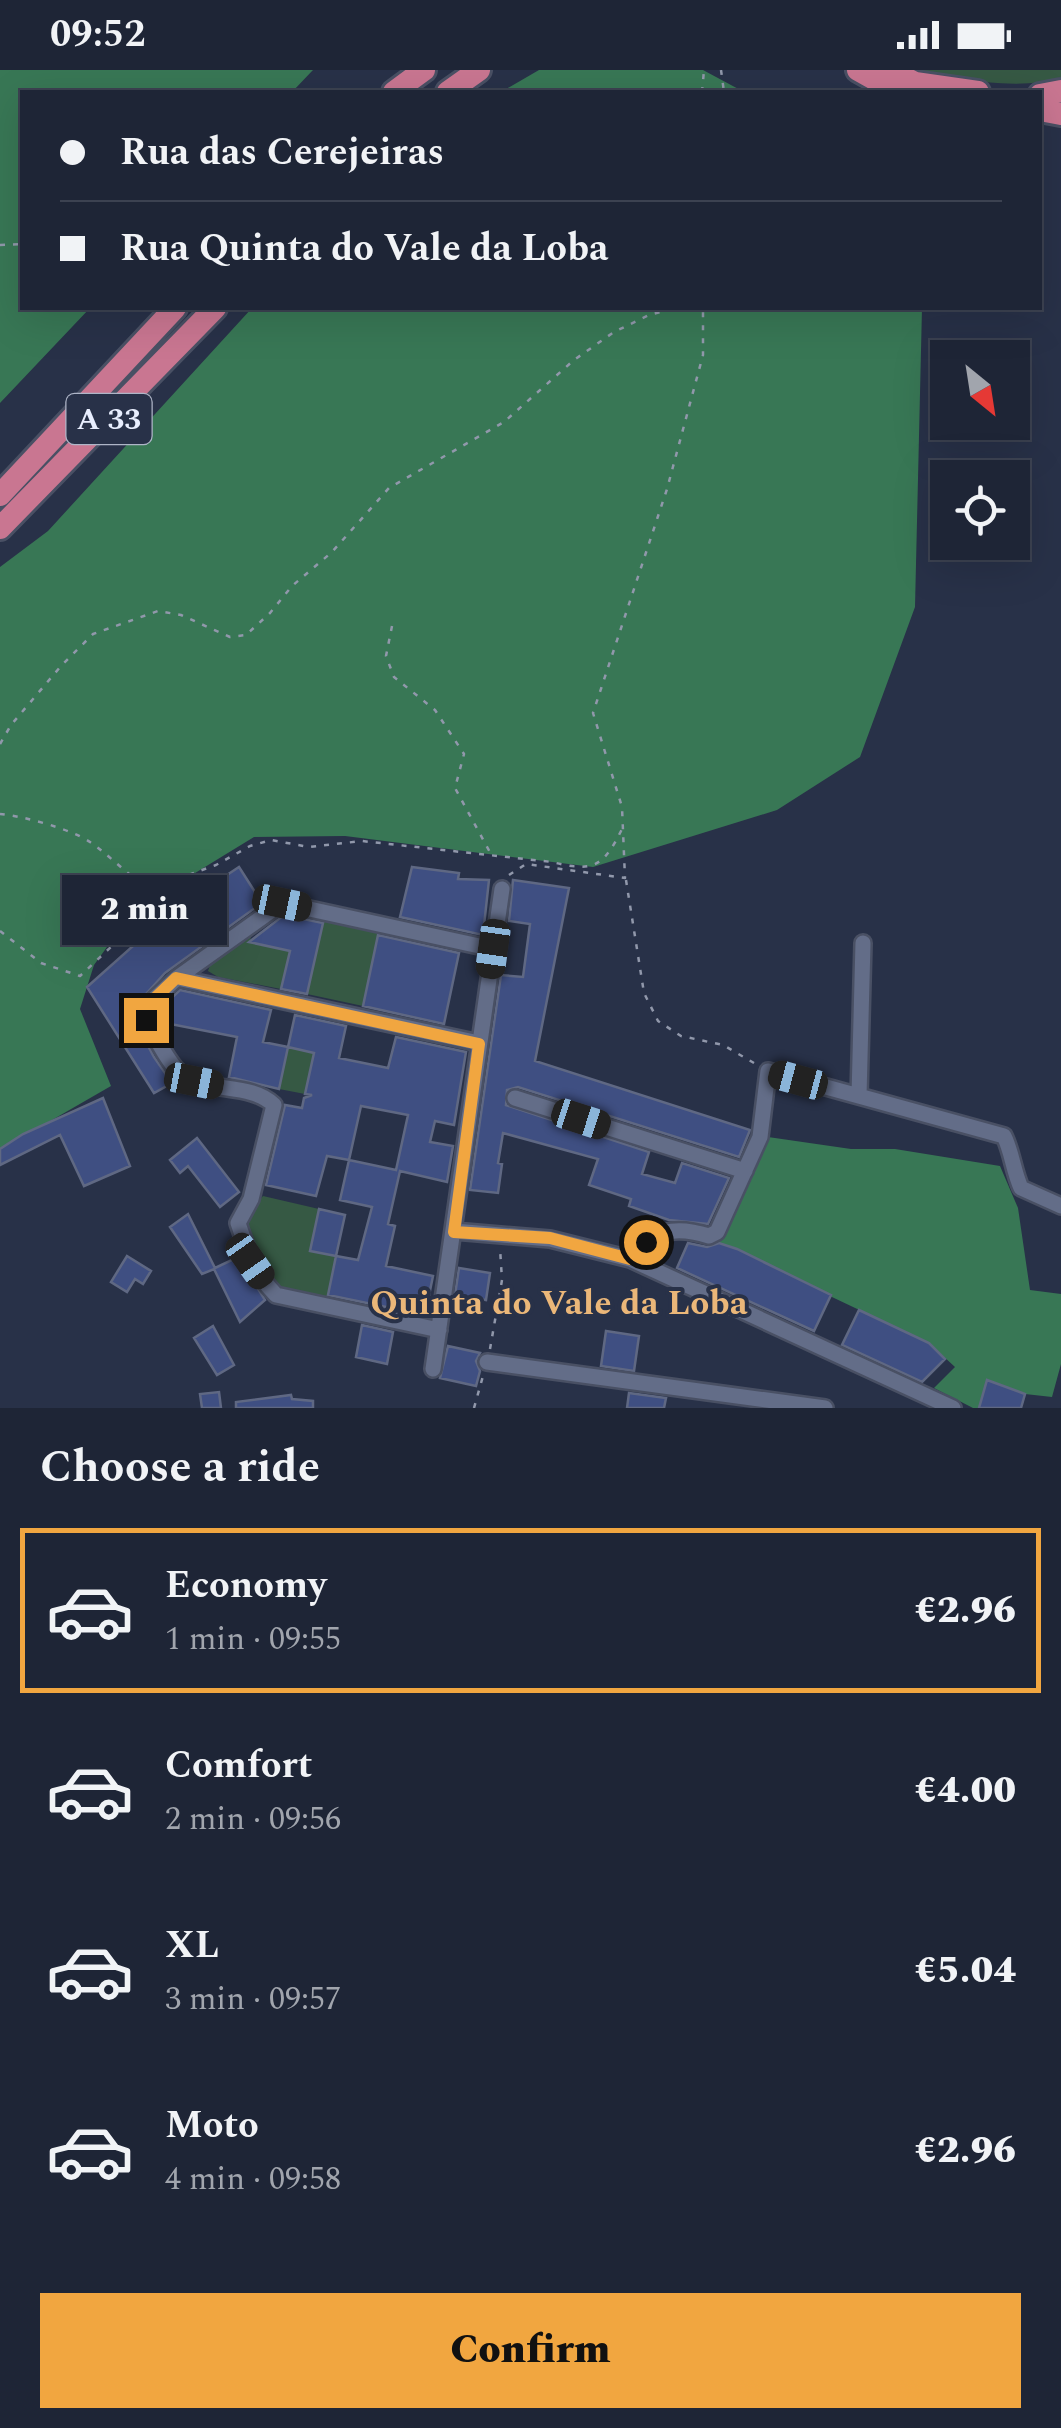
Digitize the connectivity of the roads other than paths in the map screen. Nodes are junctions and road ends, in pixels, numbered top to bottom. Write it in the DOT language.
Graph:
graph roads {
  1 [pos="424,70"];
  2 [pos="479,70"];
  3 [pos="858,70"];
  4 [pos="890,70"];
  5 [pos="397,90"];
  6 [pos="451,90"];
  7 [pos="897,90"];
  8 [pos="962,90"];
  9 [pos="173,310"];
  10 [pos="213,310"];
  11 [pos="0,495"];
  12 [pos="0,528"];
  13 [pos="505,882"];
  14 [pos="863,943"];
  15 [pos="493,949"];
  16 [pos="176,978"];
  17 [pos="479,1044"];
  18 [pos="859,1096"];
  19 [pos="515,1098"];
  20 [pos="745,1171"];
  21 [pos="1061,1206"];
  22 [pos="454,1232"];
  23 [pos="630,1259"];
  24 [pos="439,1330"];
  25 [pos="487,1362"];
  26 [pos="433,1368"];
  27 [pos="674,1389"];
  28 [pos="670,1408"];
  29 [pos="825,1408"];
  30 [pos="953,1408"];
  1 -- 5 [label="highway"];
  2 -- 6 [label="highway"];
  3 -- 7 [label="highway"];
  4 -- 8 [label="highway"];
  9 -- 11 [label="highway, A 33"];
  10 -- 12 [label="highway, A 33"];
  13 -- 15 [label="street"];
  14 -- 18 [label="street"];
  15 -- 16 [label="street"];
  15 -- 17 [label="street"];
  16 -- 17 [label="street"];
  16 -- 24 [label="street"];
  17 -- 22 [label="street"];
  18 -- 20 [label="street"];
  18 -- 21 [label="street"];
  19 -- 20 [label="street"];
  20 -- 23 [label="street"];
  22 -- 23 [label="street"];
  22 -- 24 [label="street"];
  23 -- 30 [label="street"];
  24 -- 26 [label="street"];
  25 -- 27 [label="street"];
  27 -- 28 [label="street"];
  27 -- 29 [label="street"];
}
